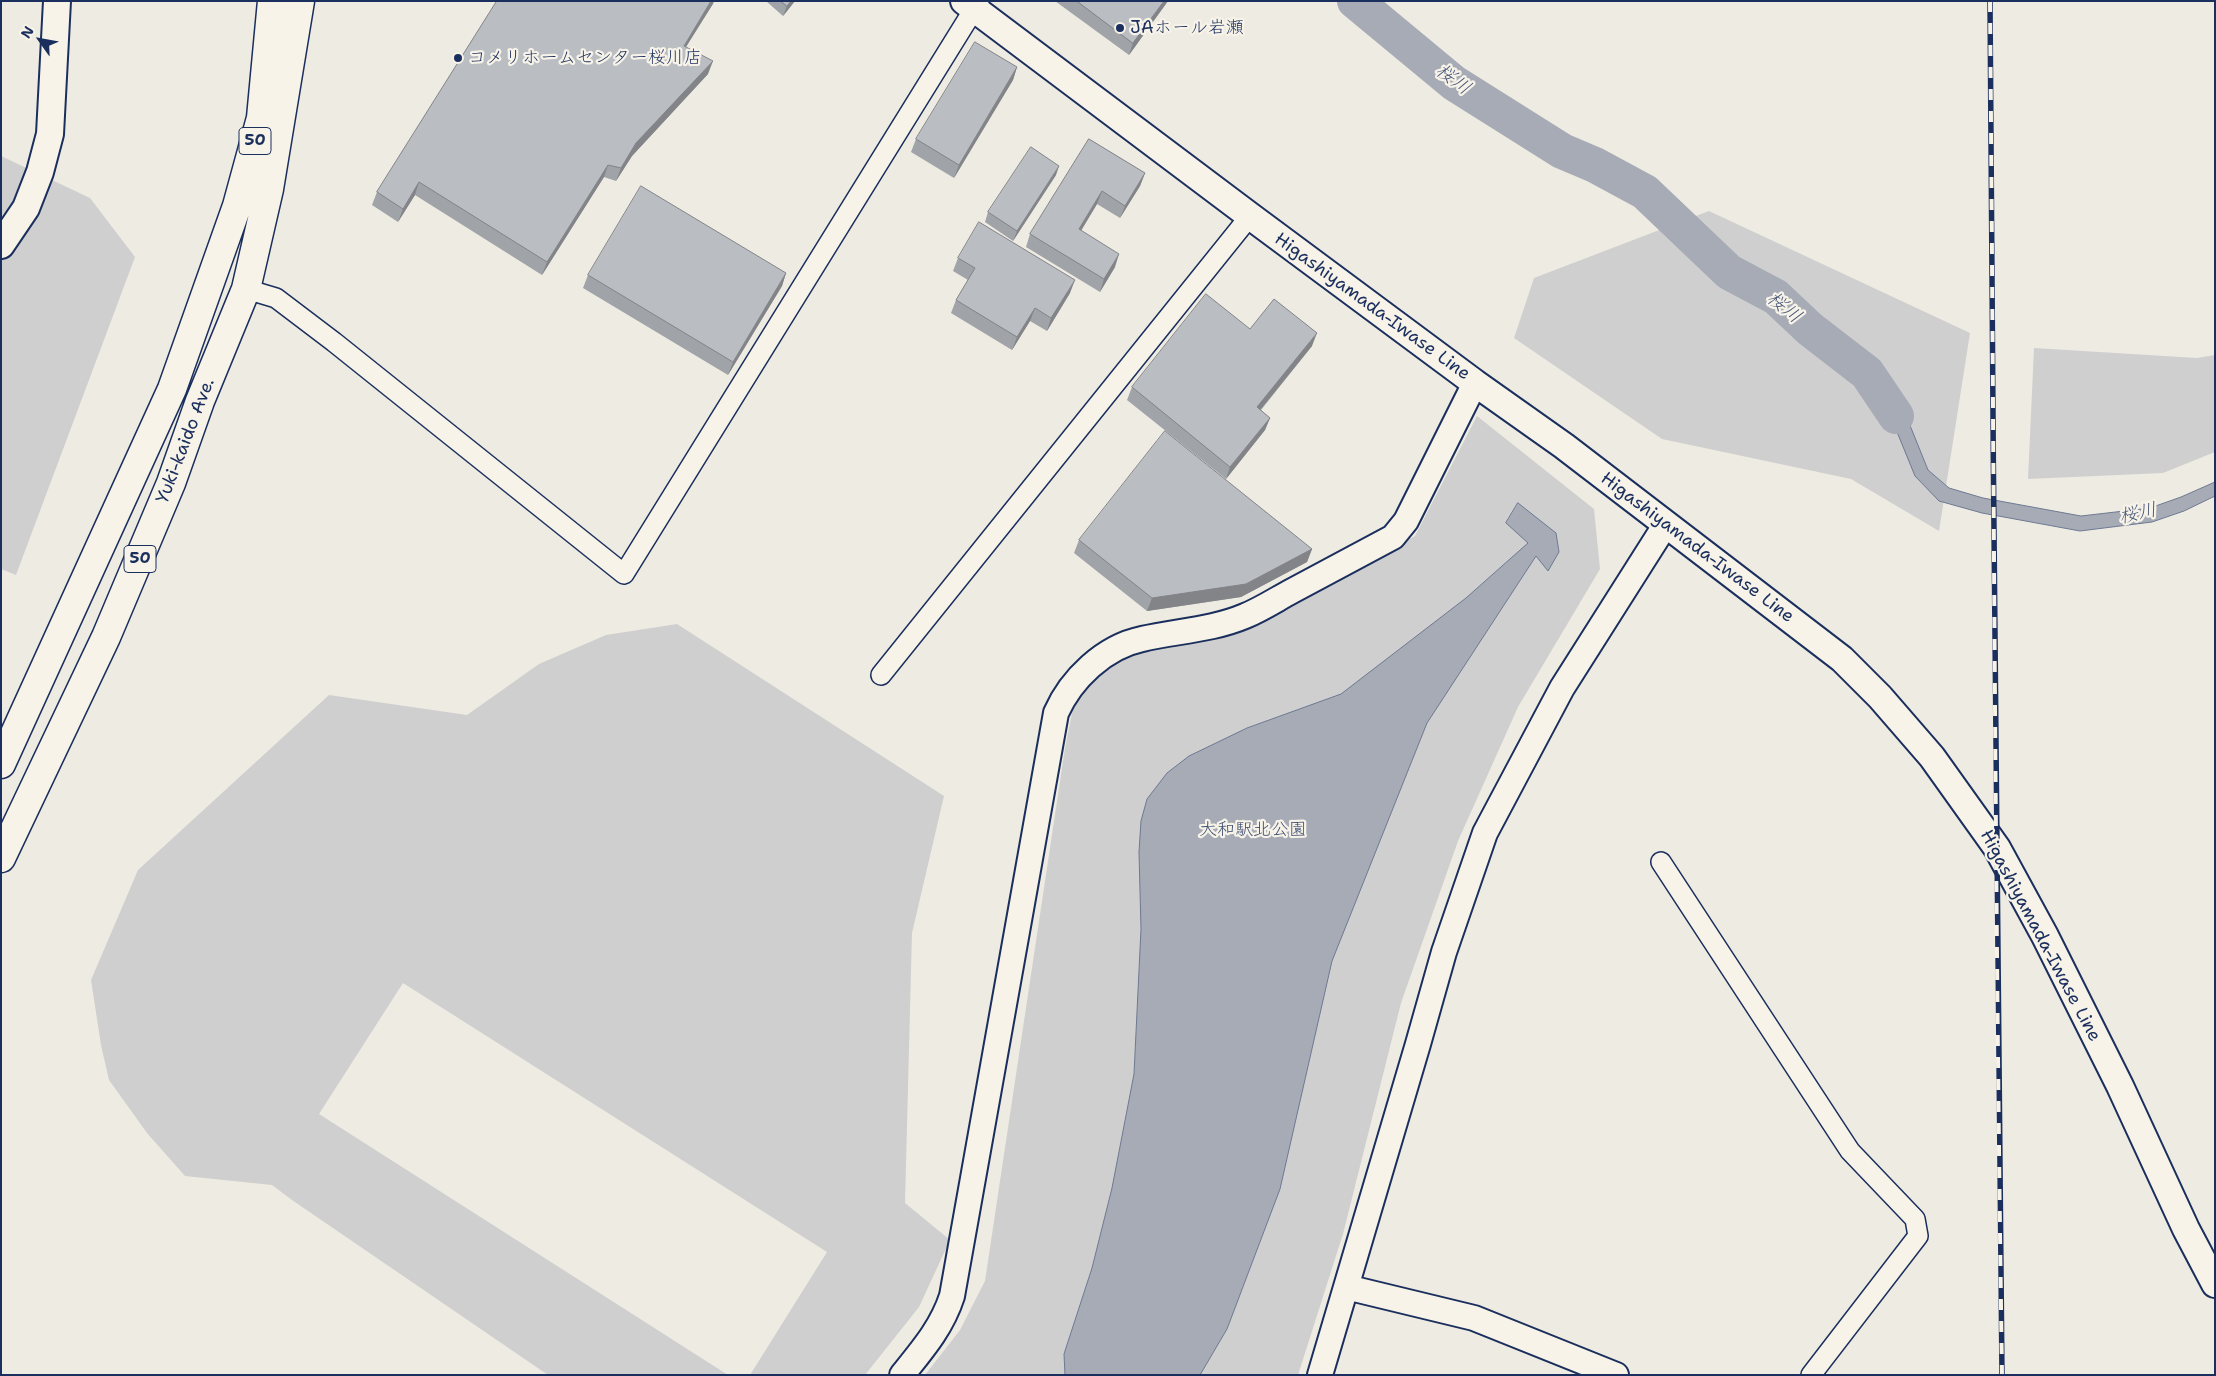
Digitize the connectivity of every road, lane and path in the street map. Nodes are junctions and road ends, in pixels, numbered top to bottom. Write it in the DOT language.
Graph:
graph roads {
  1 [pos="57,1"];
  2 [pos="272,1"];
  3 [pos="300,1"];
  4 [pos="972,4"];
  5 [pos="1250,216"];
  6 [pos="1,245"];
  7 [pos="246,289"];
  8 [pos="1475,383"];
  9 [pos="1666,524"];
  10 [pos="881,675"];
  11 [pos="1,764"];
  12 [pos="1,858"];
  13 [pos="1661,862"];
  14 [pos="2215,1284"];
  15 [pos="1346,1287"];
  16 [pos="902,1375"];
  17 [pos="1320,1375"];
  18 [pos="1616,1375"];
  19 [pos="1811,1375"];
  1 -- 6 [label="main road"];
  2 -- 11 [label="highway, Yuki-kaido Ave. / 50"];
  3 -- 7 [label="highway, Yuki-kaido Ave. / 50"];
  4 -- 5 [label="main road, Higashiyamada-Iwase Line"];
  4 -- 7 [label="street"];
  5 -- 8 [label="main road, Higashiyamada-Iwase Line"];
  5 -- 10 [label="street"];
  7 -- 12 [label="highway, Yuki-kaido Ave. / 50"];
  8 -- 9 [label="main road, Higashiyamada-Iwase Line"];
  8 -- 16 [label="street"];
  9 -- 14 [label="main road, Higashiyamada-Iwase Line"];
  9 -- 15 [label="street"];
  13 -- 19 [label="street"];
  15 -- 17 [label="street"];
  15 -- 18 [label="street"];
}
